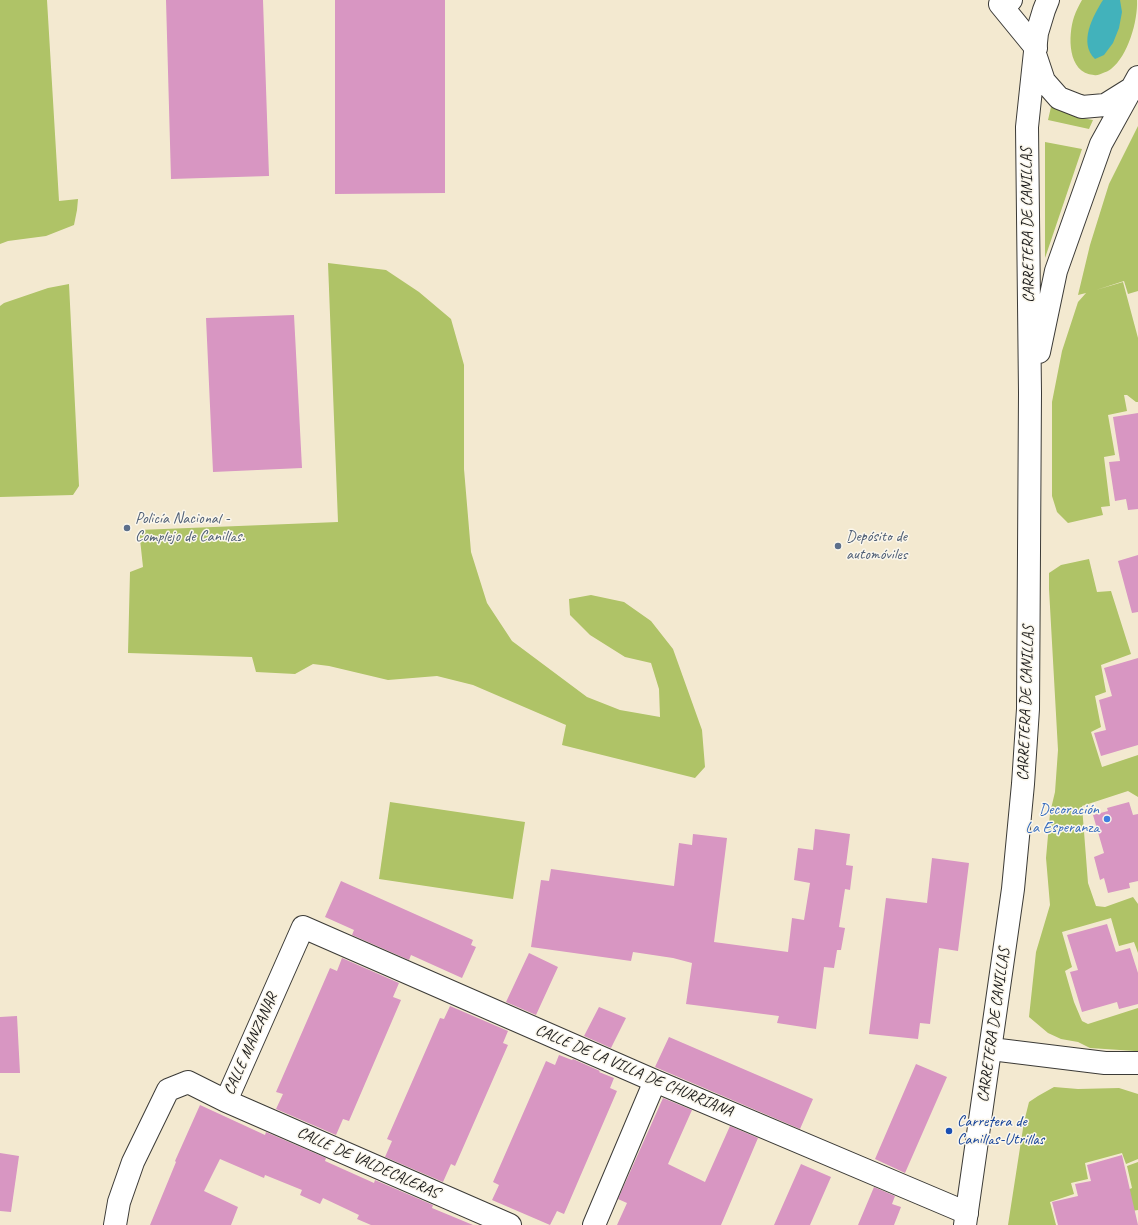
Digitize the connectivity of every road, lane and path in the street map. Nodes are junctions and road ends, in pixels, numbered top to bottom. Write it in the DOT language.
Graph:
graph roads {
  1 [pos="1048,0"];
  2 [pos="1002,1"];
  3 [pos="1036,52"];
  4 [pos="1135,83"];
  5 [pos="1030,393"];
  6 [pos="303,928"];
  7 [pos="991,1049"];
  8 [pos="1138,1063"];
  9 [pos="655,1081"];
  10 [pos="226,1101"];
  11 [pos="966,1219"];
  12 [pos="115,1225"];
  13 [pos="510,1225"];
  14 [pos="594,1225"];
  1 -- 3 [label="street, CARRETERA DE CANILLAS"];
  2 -- 3 [label="street"];
  3 -- 4 [label="street"];
  3 -- 5 [label="street, CARRETERA DE CANILLAS"];
  4 -- 5 [label="street, CARRETERA DE CANILLAS"];
  5 -- 7 [label="street, CARRETERA DE CANILLAS"];
  6 -- 9 [label="street, CALLE DE LA VILLA DE CHURRIANA"];
  6 -- 10 [label="street, CALLE MANZANAR"];
  7 -- 8 [label="street"];
  7 -- 11 [label="street, CARRETERA DE CANILLAS"];
  9 -- 11 [label="street, CALLE DE LA VILLA DE CHURRIANA"];
  9 -- 14 [label="street"];
  10 -- 12 [label="street, CALLE MANZANAR"];
  10 -- 13 [label="street, CALLE DE VALDECALERAS"];
}
